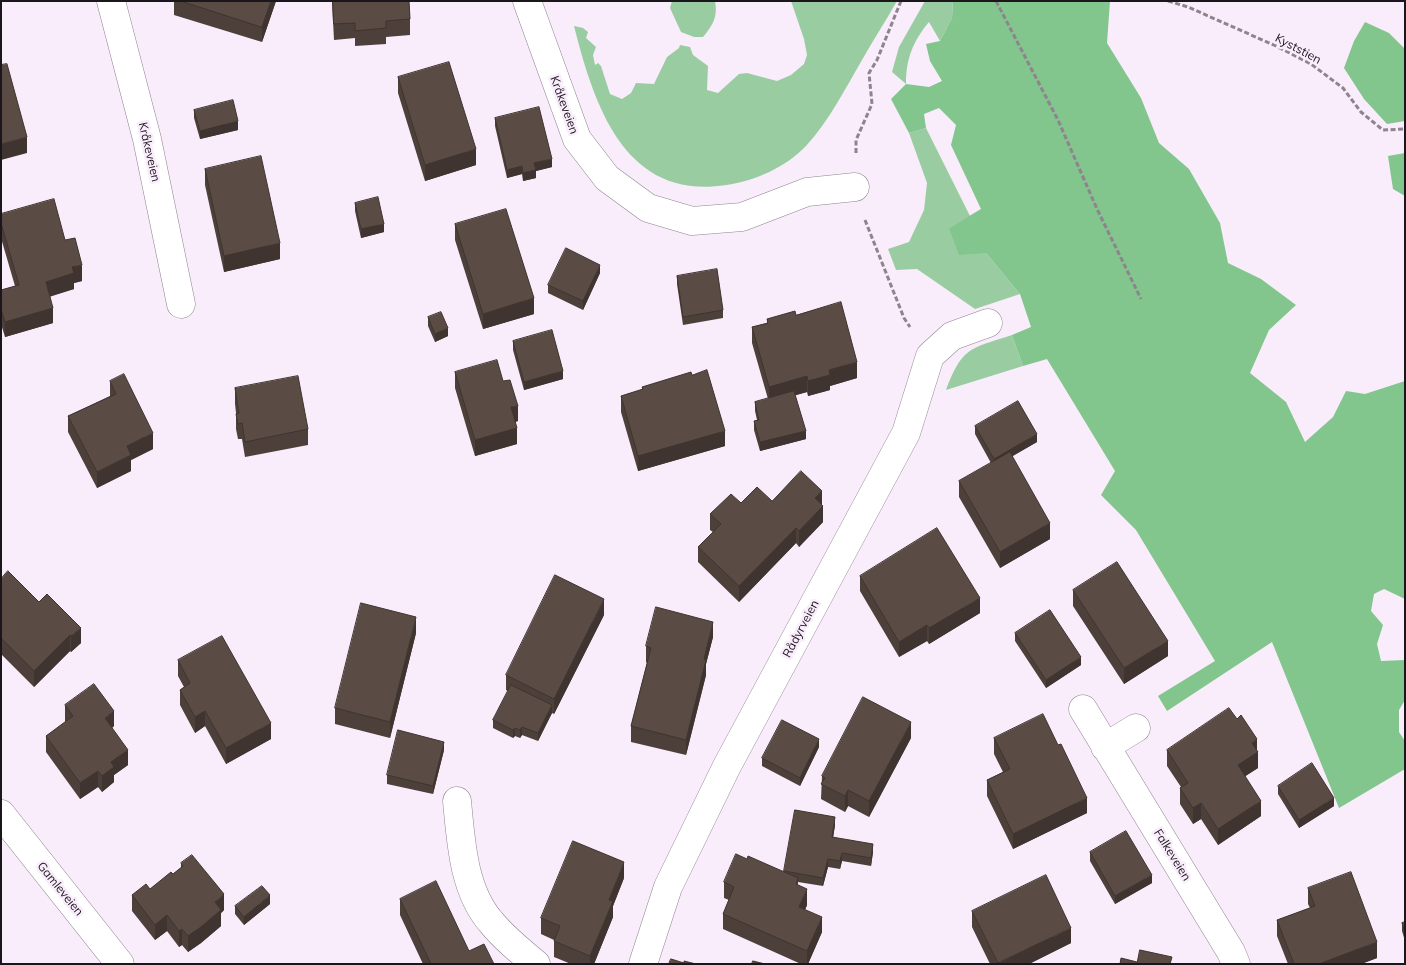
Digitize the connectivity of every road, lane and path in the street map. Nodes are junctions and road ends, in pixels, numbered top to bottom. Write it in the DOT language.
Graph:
graph roads {
  1 [pos="111,1"];
  2 [pos="527,1"];
  3 [pos="996,1"];
  4 [pos="1168,1"];
  5 [pos="1405,129"];
  6 [pos="855,188"];
  7 [pos="1141,299"];
  8 [pos="181,304"];
  9 [pos="988,323"];
  10 [pos="1083,709"];
  11 [pos="1136,728"];
  12 [pos="1105,747"];
  13 [pos="457,801"];
  14 [pos="1,814"];
  15 [pos="120,964"];
  16 [pos="536,964"];
  17 [pos="643,964"];
  18 [pos="1236,964"];
  1 -- 8 [label="street, Kråkeveien"];
  2 -- 6 [label="street, Kråkeveien"];
  3 -- 7 [label="path"];
  4 -- 5 [label="path, Kyststien"];
  9 -- 17 [label="street, Rådyrveien"];
  10 -- 12 [label="street, Falkeveien"];
  11 -- 12 [label="street"];
  12 -- 18 [label="street, Falkeveien"];
  13 -- 16 [label="street"];
  14 -- 15 [label="street, Gamleveien"];
}
